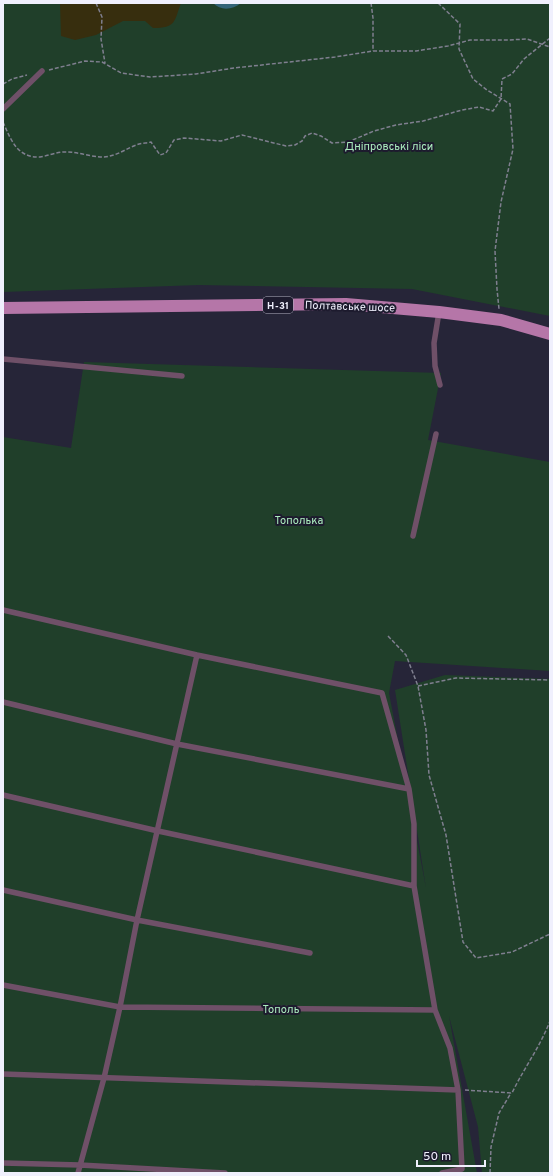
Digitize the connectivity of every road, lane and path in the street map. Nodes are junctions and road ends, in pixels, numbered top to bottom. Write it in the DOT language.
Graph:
graph roads {
  1 [pos="96,3"];
  2 [pos="371,3"];
  3 [pos="438,3"];
  4 [pos="550,38"];
  5 [pos="460,43"];
  6 [pos="542,44"];
  7 [pos="550,47"];
  8 [pos="373,50"];
  9 [pos="105,64"];
  10 [pos="42,71"];
  11 [pos="3,84"];
  12 [pos="501,99"];
  13 [pos="3,109"];
  14 [pos="3,122"];
  15 [pos="3,308"];
  16 [pos="439,312"];
  17 [pos="500,320"];
  18 [pos="550,334"];
  19 [pos="3,359"];
  20 [pos="182,376"];
  21 [pos="440,385"];
  22 [pos="436,434"];
  23 [pos="412,536"];
  24 [pos="3,610"];
  25 [pos="388,636"];
  26 [pos="197,655"];
  27 [pos="550,680"];
  28 [pos="418,686"];
  29 [pos="3,702"];
  30 [pos="177,744"];
  31 [pos="409,789"];
  32 [pos="3,796"];
  33 [pos="158,831"];
  34 [pos="414,886"];
  35 [pos="3,890"];
  36 [pos="137,920"];
  37 [pos="550,934"];
  38 [pos="310,953"];
  39 [pos="3,985"];
  40 [pos="120,1007"];
  41 [pos="435,1010"];
  42 [pos="550,1021"];
  43 [pos="3,1074"];
  44 [pos="104,1078"];
  45 [pos="458,1090"];
  46 [pos="512,1093"];
  47 [pos="3,1163"];
  48 [pos="80,1164"];
  49 [pos="78,1173"];
  50 [pos="225,1173"];
  51 [pos="442,1173"];
  52 [pos="490,1173"];
  1 -- 9 [label="path"];
  2 -- 8 [label="path"];
  3 -- 5 [label="path"];
  4 -- 6 [label="path"];
  5 -- 6 [label="path"];
  5 -- 8 [label="path"];
  5 -- 12 [label="path"];
  6 -- 7 [label="path"];
  6 -- 12 [label="path"];
  8 -- 9 [label="path"];
  9 -- 10 [label="path"];
  10 -- 11 [label="path"];
  10 -- 13 [label="lane"];
  12 -- 14 [label="path"];
  12 -- 17 [label="path"];
  15 -- 16 [label="main road, Полтавське шосе / Н-31"];
  16 -- 17 [label="main road, Полтавське шосе / Н-31"];
  16 -- 21 [label="lane"];
  17 -- 18 [label="main road, Полтавське шосе / Н-31"];
  19 -- 20 [label="lane"];
  22 -- 23 [label="lane"];
  24 -- 26 [label="lane"];
  25 -- 28 [label="path"];
  26 -- 30 [label="lane"];
  26 -- 31 [label="lane"];
  27 -- 28 [label="path"];
  28 -- 37 [label="path"];
  29 -- 30 [label="lane"];
  30 -- 31 [label="lane"];
  30 -- 33 [label="lane"];
  31 -- 34 [label="lane"];
  32 -- 33 [label="lane"];
  33 -- 34 [label="lane"];
  33 -- 36 [label="lane"];
  34 -- 41 [label="lane"];
  35 -- 36 [label="lane"];
  36 -- 38 [label="lane"];
  36 -- 40 [label="lane"];
  39 -- 40 [label="lane"];
  40 -- 41 [label="lane"];
  40 -- 44 [label="lane"];
  41 -- 45 [label="lane"];
  42 -- 46 [label="path"];
  43 -- 44 [label="lane"];
  44 -- 45 [label="lane"];
  44 -- 48 [label="lane"];
  45 -- 46 [label="path"];
  45 -- 51 [label="lane"];
  46 -- 52 [label="path"];
  47 -- 48 [label="lane"];
  48 -- 49 [label="lane"];
  48 -- 50 [label="lane"];
}
